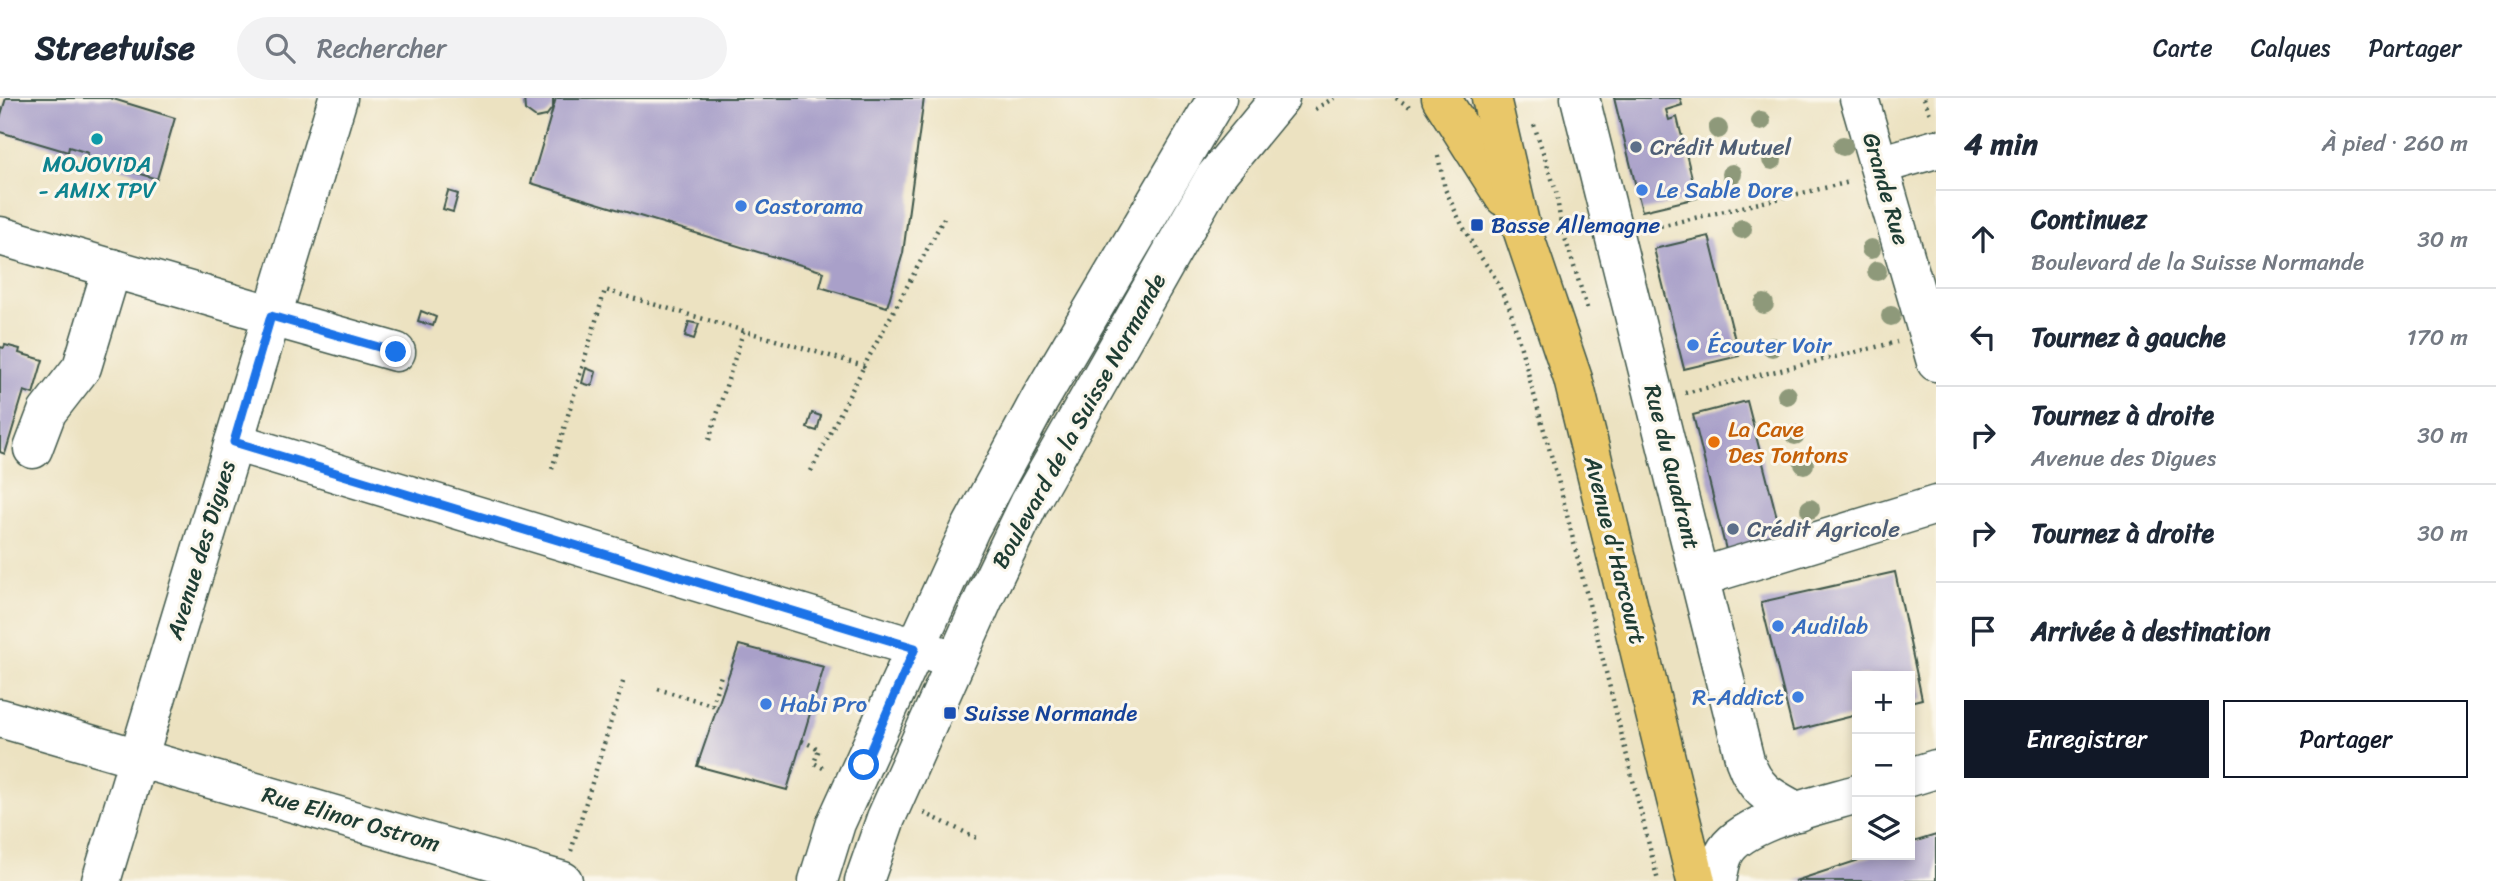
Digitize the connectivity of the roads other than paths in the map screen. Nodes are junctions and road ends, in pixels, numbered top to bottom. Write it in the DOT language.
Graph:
graph roads {
  1 [pos="338,98"];
  2 [pos="1217,98"];
  3 [pos="1441,98"];
  4 [pos="1491,98"];
  5 [pos="1580,98"];
  6 [pos="1859,98"];
  7 [pos="1297,103"];
  8 [pos="1936,149"];
  9 [pos="1866,173"];
  10 [pos="1520,223"];
  11 [pos="0,236"];
  12 [pos="112,268"];
  13 [pos="271,316"];
  14 [pos="396,352"];
  15 [pos="1936,362"];
  16 [pos="234,442"];
  17 [pos="33,449"];
  18 [pos="1936,505"];
  19 [pos="1700,577"];
  20 [pos="915,648"];
  21 [pos="0,718"];
  22 [pos="138,758"];
  23 [pos="1936,769"];
  24 [pos="1915,775"];
  25 [pos="1852,796"];
  26 [pos="911,797"];
  27 [pos="1798,812"];
  28 [pos="1721,867"];
  29 [pos="566,870"];
  30 [pos="101,881"];
  31 [pos="818,881"];
  32 [pos="864,881"];
  33 [pos="1696,881"];
  1 -- 13 [label="street, Avenue des Digues"];
  2 -- 20 [label="street, Boulevard de la Suisse Normande"];
  3 -- 10 [label="main road, Avenue d'Harcourt"];
  4 -- 10 [label="main road, Avenue d'Harcourt"];
  5 -- 19 [label="street, Rue du Quadrant"];
  6 -- 9 [label="street, Grande Rue"];
  7 -- 26 [label="street, Boulevard de la Suisse Normande"];
  8 -- 9 [label="street"];
  9 -- 15 [label="street, Grande Rue"];
  10 -- 33 [label="main road, Avenue d'Harcourt"];
  11 -- 12 [label="street"];
  12 -- 13 [label="street"];
  12 -- 17 [label="street"];
  13 -- 14 [label="street"];
  13 -- 16 [label="street, Avenue des Digues"];
  16 -- 20 [label="street"];
  16 -- 22 [label="street, Avenue des Digues"];
  18 -- 19 [label="street"];
  19 -- 27 [label="street, Rue du Quadrant"];
  20 -- 26 [label="street"];
  20 -- 31 [label="street, Boulevard de la Suisse Normande"];
  21 -- 22 [label="street, Rue Elinor Ostrom"];
  22 -- 29 [label="street, Rue Elinor Ostrom"];
  22 -- 30 [label="street, Avenue des Digues"];
  23 -- 24 [label="street"];
  25 -- 27 [label="street"];
  26 -- 32 [label="street, Boulevard de la Suisse Normande"];
  27 -- 28 [label="street"];
}
